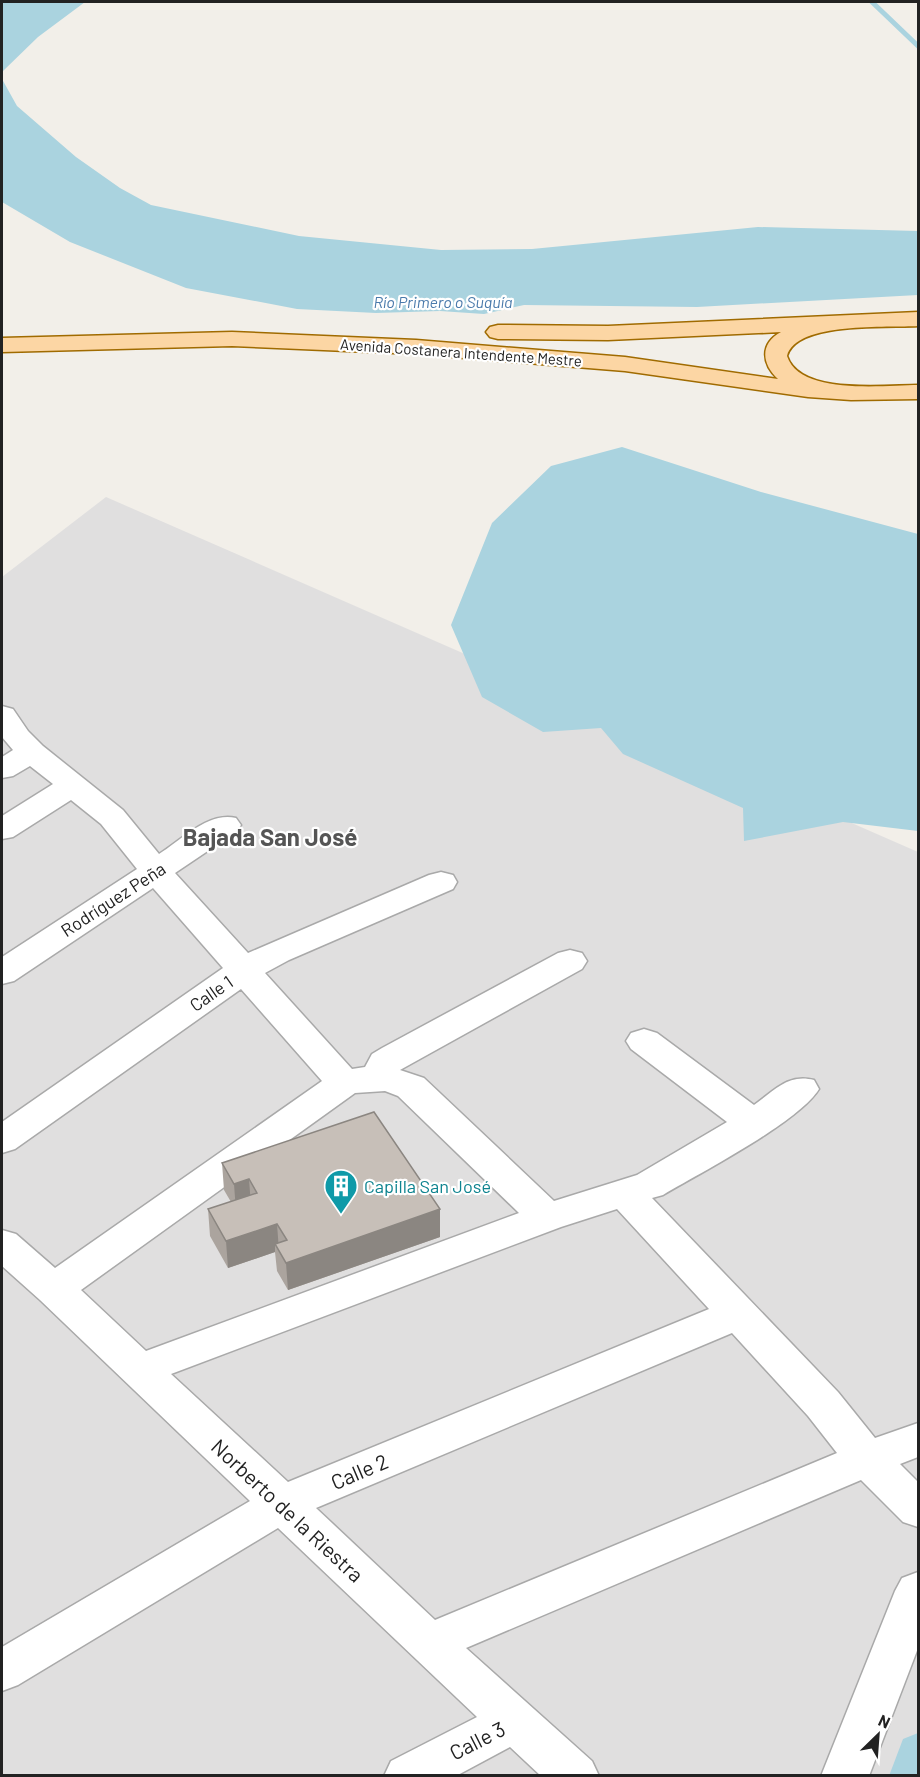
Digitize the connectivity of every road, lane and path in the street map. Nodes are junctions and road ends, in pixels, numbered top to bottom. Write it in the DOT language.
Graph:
graph roads {
  1 [pos="918,320"];
  2 [pos="841,323"];
  3 [pos="2,331"];
  4 [pos="2,345"];
  5 [pos="851,393"];
  6 [pos="912,394"];
  7 [pos="2,715"];
  8 [pos="32,752"];
  9 [pos="2,769"];
  10 [pos="73,785"];
  11 [pos="225,825"];
  12 [pos="2,830"];
  13 [pos="156,871"];
  14 [pos="441,882"];
  15 [pos="570,961"];
  16 [pos="244,970"];
  17 [pos="2,973"];
  18 [pos="644,1041"];
  19 [pos="361,1080"];
  20 [pos="801,1089"];
  21 [pos="754,1124"];
  22 [pos="2,1140"];
  23 [pos="625,1194"];
  24 [pos="547,1217"];
  25 [pos="2,1244"];
  26 [pos="54,1289"];
  27 [pos="738,1314"];
  28 [pos="138,1370"];
  29 [pos="918,1440"];
  30 [pos="867,1459"];
  31 [pos="281,1504"];
  32 [pos="918,1509"];
  33 [pos="918,1592"];
  34 [pos="429,1643"];
  35 [pos="2,1671"];
  36 [pos="513,1722"];
  37 [pos="408,1776"];
  38 [pos="574,1776"];
  39 [pos="845,1776"];
  1 -- 2 [label="main road, Avenida Costanera Intendente Mestre"];
  2 -- 3 [label="main road, Avenida Costanera Intendente Mestre"];
  2 -- 5 [label="main road"];
  4 -- 5 [label="main road, Avenida Costanera Intendente Mestre"];
  5 -- 6 [label="main road, Avenida Costanera Intendente Mestre"];
  7 -- 8 [label="street"];
  8 -- 9 [label="street"];
  8 -- 10 [label="street"];
  10 -- 12 [label="street"];
  10 -- 13 [label="street"];
  11 -- 13 [label="street, Rodríguez Peña"];
  13 -- 16 [label="street"];
  13 -- 17 [label="street, Rodríguez Peña"];
  14 -- 16 [label="street, Calle 1"];
  15 -- 19 [label="street"];
  16 -- 19 [label="street"];
  16 -- 22 [label="street, Calle 1"];
  18 -- 21 [label="street"];
  19 -- 24 [label="street"];
  19 -- 26 [label="street"];
  20 -- 21 [label="street"];
  21 -- 23 [label="street"];
  23 -- 24 [label="street"];
  23 -- 27 [label="street"];
  24 -- 28 [label="street"];
  25 -- 26 [label="street, Norberto de la Riestra"];
  26 -- 28 [label="street, Norberto de la Riestra"];
  27 -- 30 [label="street"];
  27 -- 31 [label="street, Calle 2"];
  28 -- 31 [label="street, Norberto de la Riestra"];
  29 -- 30 [label="street"];
  30 -- 32 [label="street"];
  30 -- 34 [label="street"];
  31 -- 34 [label="street, Norberto de la Riestra"];
  31 -- 35 [label="street, Calle 2"];
  33 -- 39 [label="street"];
  34 -- 36 [label="street, Norberto de la Riestra"];
  36 -- 37 [label="street, Calle 3"];
  36 -- 38 [label="street, Norberto de la Riestra"];
}
